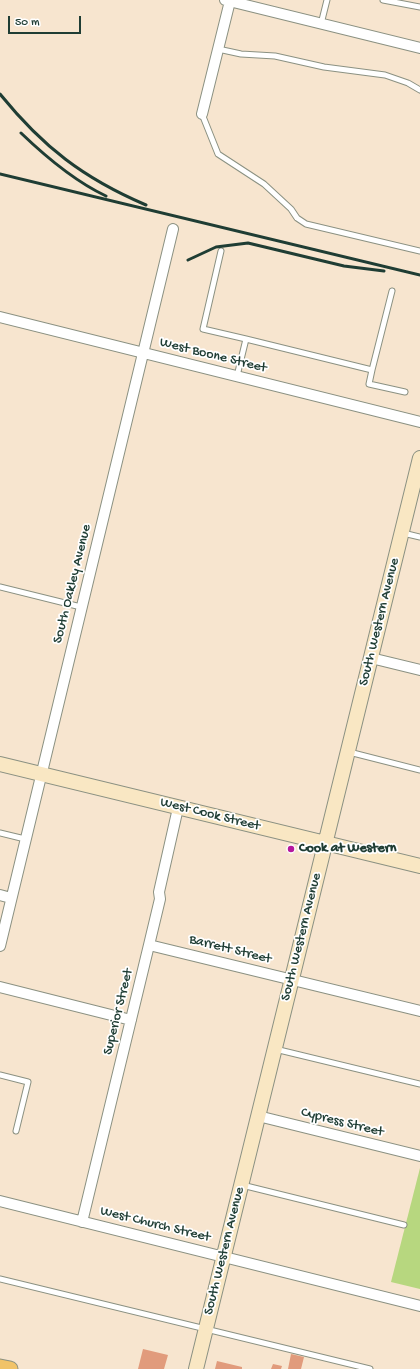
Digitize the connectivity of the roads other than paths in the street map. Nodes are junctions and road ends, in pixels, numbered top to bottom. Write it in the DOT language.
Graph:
graph roads {
  1 [pos="327,0"];
  2 [pos="383,0"];
  3 [pos="228,1"];
  4 [pos="420,7"];
  5 [pos="321,24"];
  6 [pos="420,48"];
  7 [pos="218,49"];
  8 [pos="420,90"];
  9 [pos="202,114"];
  10 [pos="173,229"];
  11 [pos="221,251"];
  12 [pos="420,251"];
  13 [pos="392,291"];
  14 [pos="0,317"];
  15 [pos="246,339"];
  16 [pos="144,353"];
  17 [pos="372,370"];
  18 [pos="237,376"];
  19 [pos="405,392"];
  20 [pos="420,422"];
  21 [pos="420,458"];
  22 [pos="402,532"];
  23 [pos="420,537"];
  24 [pos="0,587"];
  25 [pos="81,607"];
  26 [pos="371,658"];
  27 [pos="420,670"];
  28 [pos="348,752"];
  29 [pos="0,764"];
  30 [pos="420,770"];
  31 [pos="40,774"];
  32 [pos="178,808"];
  33 [pos="0,833"];
  34 [pos="25,839"];
  35 [pos="325,843"];
  36 [pos="420,866"];
  37 [pos="0,895"];
  38 [pos="11,898"];
  39 [pos="149,945"];
  40 [pos="0,946"];
  41 [pos="292,980"];
  42 [pos="0,986"];
  43 [pos="420,1011"];
  44 [pos="131,1020"];
  45 [pos="275,1049"];
  46 [pos="0,1074"];
  47 [pos="420,1084"];
  48 [pos="258,1116"];
  49 [pos="16,1131"];
  50 [pos="420,1156"];
  51 [pos="241,1185"];
  52 [pos="0,1201"];
  53 [pos="82,1222"];
  54 [pos="404,1225"];
  55 [pos="224,1257"];
  56 [pos="0,1279"];
  57 [pos="420,1306"];
  58 [pos="206,1329"];
  59 [pos="0,1367"];
  60 [pos="10,1369"];
  61 [pos="196,1369"];
  62 [pos="370,1369"];
  1 -- 5 [label="lane"];
  2 -- 4 [label="lane"];
  3 -- 5 [label="street"];
  3 -- 7 [label="street"];
  5 -- 6 [label="street"];
  7 -- 8 [label="lane"];
  7 -- 9 [label="street"];
  9 -- 12 [label="lane"];
  10 -- 16 [label="street, South Oakley Avenue"];
  11 -- 15 [label="lane"];
  13 -- 17 [label="lane"];
  14 -- 16 [label="street, West Boone Street"];
  15 -- 17 [label="lane"];
  15 -- 18 [label="lane"];
  16 -- 18 [label="street, West Boone Street"];
  16 -- 25 [label="street, South Oakley Avenue"];
  17 -- 19 [label="lane"];
  18 -- 20 [label="street, West Boone Street"];
  21 -- 22 [label="street, South Western Avenue"];
  22 -- 23 [label="lane"];
  22 -- 26 [label="street, South Western Avenue"];
  24 -- 25 [label="lane"];
  25 -- 31 [label="street, South Oakley Avenue"];
  26 -- 27 [label="street"];
  26 -- 28 [label="street, South Western Avenue"];
  28 -- 30 [label="lane"];
  28 -- 35 [label="street, South Western Avenue"];
  29 -- 31 [label="street, West Cook Street"];
  31 -- 32 [label="street, West Cook Street"];
  31 -- 34 [label="street, South Oakley Avenue"];
  32 -- 35 [label="street, West Cook Street"];
  32 -- 39 [label="street, Superior Street"];
  33 -- 34 [label="lane"];
  34 -- 38 [label="street, South Oakley Avenue"];
  35 -- 36 [label="street, West Cook Street"];
  35 -- 41 [label="street, South Western Avenue"];
  37 -- 38 [label="street"];
  38 -- 40 [label="street, South Oakley Avenue"];
  39 -- 41 [label="street, Barrett Street"];
  39 -- 44 [label="street, Superior Street"];
  41 -- 43 [label="street, Barrett Street"];
  41 -- 45 [label="street, South Western Avenue"];
  42 -- 44 [label="street"];
  44 -- 53 [label="street, Superior Street"];
  45 -- 47 [label="lane"];
  45 -- 48 [label="street, South Western Avenue"];
  46 -- 49 [label="lane"];
  48 -- 50 [label="street, Cypress Street"];
  48 -- 51 [label="street, South Western Avenue"];
  51 -- 54 [label="lane"];
  51 -- 55 [label="street, South Western Avenue"];
  52 -- 53 [label="street, West Church Street"];
  53 -- 55 [label="street, West Church Street"];
  55 -- 57 [label="street, West Church Street"];
  55 -- 58 [label="street, South Western Avenue"];
  56 -- 58 [label="lane"];
  58 -- 61 [label="street, South Western Avenue"];
  58 -- 62 [label="lane"];
  59 -- 60 [label="main road"];
}
